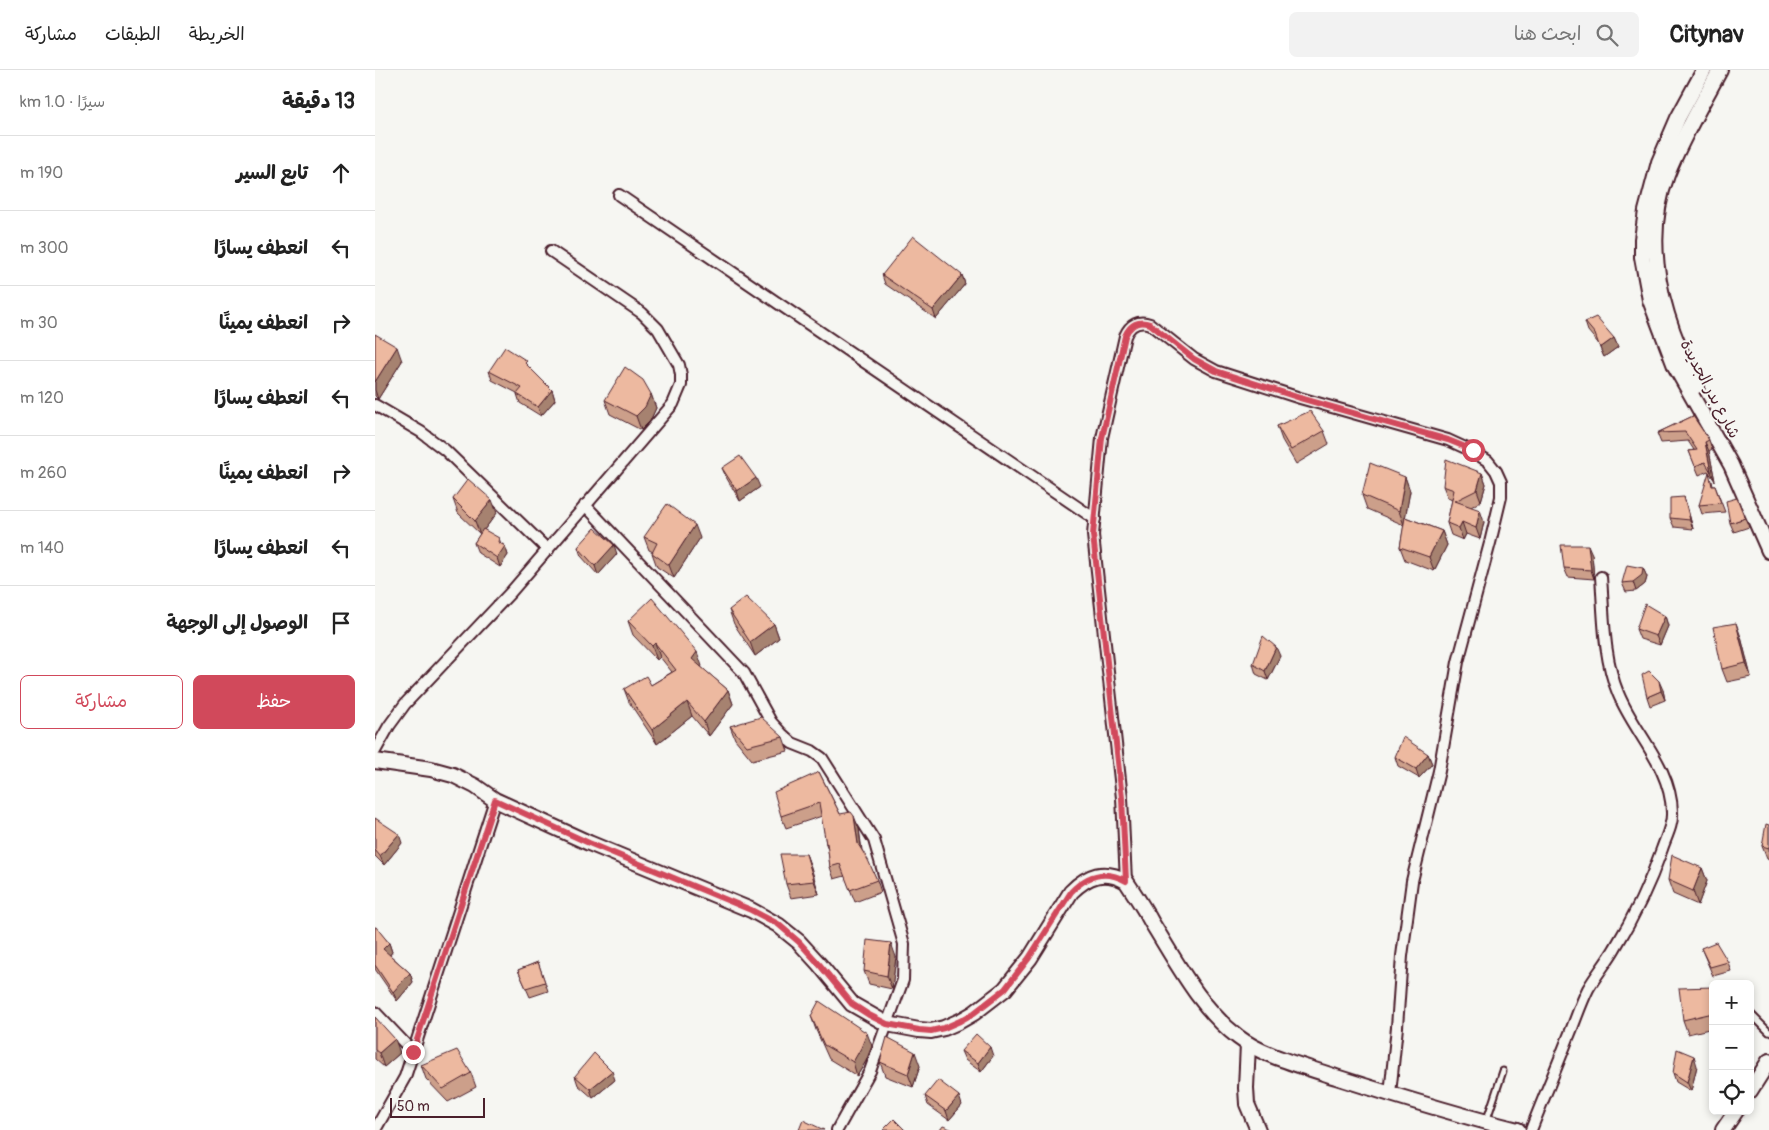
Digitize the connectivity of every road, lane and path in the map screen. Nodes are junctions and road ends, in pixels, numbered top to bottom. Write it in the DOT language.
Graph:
graph roads {
  1 [pos="1704,70"];
  2 [pos="1720,70"];
  3 [pos="619,194"];
  4 [pos="551,251"];
  5 [pos="375,405"];
  6 [pos="585,505"];
  7 [pos="1095,519"];
  8 [pos="1769,532"];
  9 [pos="548,550"];
  10 [pos="1769,551"];
  11 [pos="1601,577"];
  12 [pos="375,751"];
  13 [pos="375,762"];
  14 [pos="495,800"];
  15 [pos="1126,881"];
  16 [pos="375,1012"];
  17 [pos="1754,1017"];
  18 [pos="887,1024"];
  19 [pos="1769,1032"];
  20 [pos="1247,1044"];
  21 [pos="413,1052"];
  22 [pos="1769,1061"];
  23 [pos="1503,1071"];
  24 [pos="1754,1085"];
  25 [pos="1390,1094"];
  26 [pos="1733,1115"];
  27 [pos="1492,1126"];
  28 [pos="376,1128"];
  29 [pos="837,1130"];
  30 [pos="1258,1130"];
  31 [pos="1518,1130"];
  32 [pos="1531,1130"];
  33 [pos="1723,1130"];
  1 -- 10 [label="street, شارع بدر الجديدة"];
  2 -- 8 [label="street, شارع بدر الجديدة"];
  3 -- 7 [label="street"];
  4 -- 6 [label="street"];
  5 -- 9 [label="street"];
  6 -- 9 [label="street"];
  6 -- 18 [label="street"];
  7 -- 15 [label="street"];
  7 -- 25 [label="street"];
  9 -- 12 [label="street"];
  11 -- 32 [label="street"];
  13 -- 14 [label="street"];
  14 -- 18 [label="street"];
  14 -- 21 [label="street"];
  15 -- 18 [label="street"];
  15 -- 20 [label="street"];
  16 -- 21 [label="street"];
  17 -- 19 [label="lane"];
  18 -- 29 [label="street"];
  20 -- 25 [label="street"];
  20 -- 30 [label="street"];
  21 -- 28 [label="street"];
  22 -- 24 [label="street"];
  23 -- 27 [label="lane"];
  25 -- 27 [label="street"];
  26 -- 33 [label="street"];
  27 -- 31 [label="street"];
}
